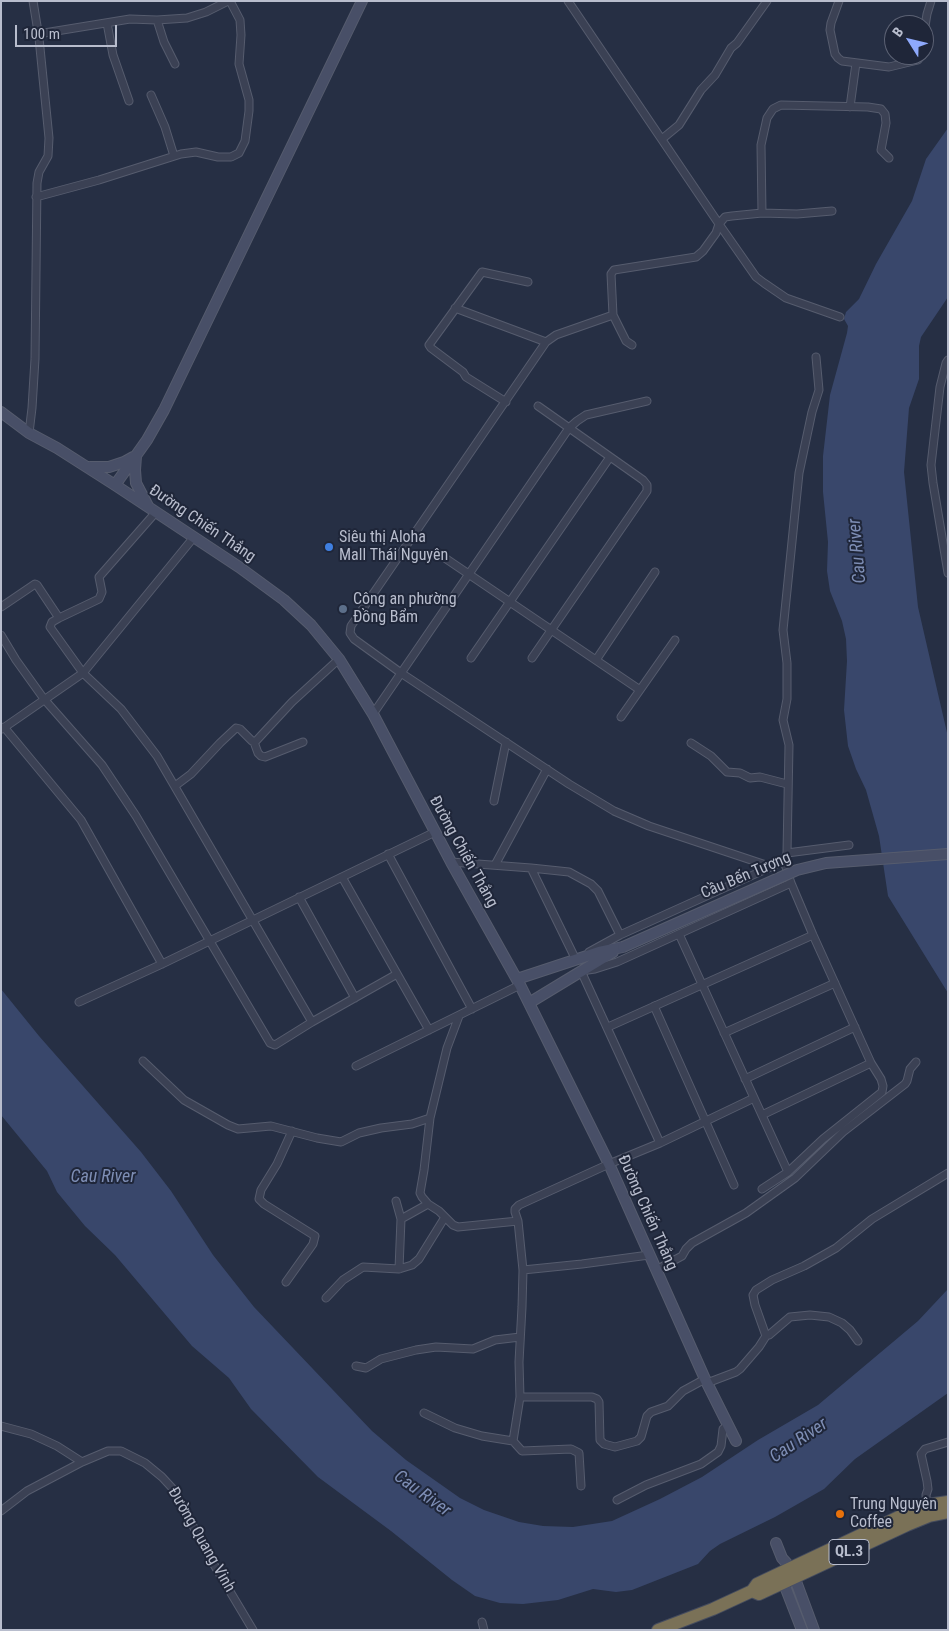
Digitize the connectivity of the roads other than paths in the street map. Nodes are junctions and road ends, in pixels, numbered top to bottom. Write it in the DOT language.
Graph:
graph roads {
  1 [pos="33,1"];
  2 [pos="229,1"];
  3 [pos="362,1"];
  4 [pos="568,1"];
  5 [pos="767,1"];
  6 [pos="839,1"];
  7 [pos="931,1"];
  8 [pos="927,15"];
  9 [pos="157,20"];
  10 [pos="107,23"];
  11 [pos="38,34"];
  12 [pos="856,63"];
  13 [pos="175,64"];
  14 [pos="899,65"];
  15 [pos="151,95"];
  16 [pos="128,101"];
  17 [pos="850,107"];
  18 [pos="662,140"];
  19 [pos="174,156"];
  20 [pos="889,158"];
  21 [pos="36,198"];
  22 [pos="832,211"];
  23 [pos="762,213"];
  24 [pos="719,224"];
  25 [pos="528,282"];
  26 [pos="455,308"];
  27 [pos="613,315"];
  28 [pos="840,317"];
  29 [pos="546,342"];
  30 [pos="632,345"];
  31 [pos="816,356"];
  32 [pos="948,360"];
  33 [pos="647,401"];
  34 [pos="506,402"];
  35 [pos="538,406"];
  36 [pos="1,412"];
  37 [pos="569,428"];
  38 [pos="29,433"];
  39 [pos="136,455"];
  40 [pos="610,457"];
  41 [pos="89,467"];
  42 [pos="115,484"];
  43 [pos="152,509"];
  44 [pos="194,537"];
  45 [pos="440,554"];
  46 [pos="655,572"];
  47 [pos="948,573"];
  48 [pos="468,575"];
  49 [pos="510,602"];
  50 [pos="1,607"];
  51 [pos="59,618"];
  52 [pos="551,630"];
  53 [pos="1,635"];
  54 [pos="674,640"];
  55 [pos="471,658"];
  56 [pos="532,658"];
  57 [pos="339,659"];
  58 [pos="596,660"];
  59 [pos="83,672"];
  60 [pos="402,673"];
  61 [pos="640,690"];
  62 [pos="44,699"];
  63 [pos="373,714"];
  64 [pos="621,717"];
  65 [pos="3,728"];
  66 [pos="254,742"];
  67 [pos="303,742"];
  68 [pos="506,742"];
  69 [pos="691,743"];
  70 [pos="547,769"];
  71 [pos="787,784"];
  72 [pos="175,786"];
  73 [pos="494,801"];
  74 [pos="435,832"];
  75 [pos="849,845"];
  76 [pos="787,853"];
  77 [pos="388,854"];
  78 [pos="948,854"];
  79 [pos="784,861"];
  80 [pos="451,862"];
  81 [pos="495,865"];
  82 [pos="772,867"];
  83 [pos="530,868"];
  84 [pos="342,877"];
  85 [pos="791,883"];
  86 [pos="299,898"];
  87 [pos="252,920"];
  88 [pos="679,934"];
  89 [pos="620,935"];
  90 [pos="813,935"];
  91 [pos="210,941"];
  92 [pos="623,947"];
  93 [pos="576,960"];
  94 [pos="162,964"];
  95 [pos="581,971"];
  96 [pos="397,974"];
  97 [pos="518,982"];
  98 [pos="835,983"];
  99 [pos="702,984"];
  100 [pos="355,998"];
  101 [pos="79,1002"];
  102 [pos="529,1003"];
  103 [pos="654,1006"];
  104 [pos="472,1010"];
  105 [pos="459,1016"];
  106 [pos="312,1022"];
  107 [pos="608,1027"];
  108 [pos="855,1027"];
  109 [pos="429,1030"];
  110 [pos="724,1034"];
  111 [pos="143,1061"];
  112 [pos="916,1062"];
  113 [pos="871,1063"];
  114 [pos="356,1066"];
  115 [pos="745,1079"];
  116 [pos="754,1098"];
  117 [pos="762,1115"];
  118 [pos="430,1118"];
  119 [pos="706,1121"];
  120 [pos="292,1130"];
  121 [pos="660,1143"];
  122 [pos="609,1164"];
  123 [pos="788,1172"];
  124 [pos="948,1173"];
  125 [pos="734,1185"];
  126 [pos="762,1189"];
  127 [pos="396,1201"];
  128 [pos="428,1204"];
  129 [pos="445,1217"];
  130 [pos="401,1218"];
  131 [pos="518,1221"];
  132 [pos="650,1255"];
  133 [pos="399,1269"];
  134 [pos="523,1270"];
  135 [pos="656,1270"];
  136 [pos="286,1282"];
  137 [pos="326,1298"];
  138 [pos="766,1336"];
  139 [pos="520,1337"];
  140 [pos="858,1341"];
  141 [pos="356,1366"];
  142 [pos="706,1381"];
  143 [pos="520,1397"];
  144 [pos="424,1413"];
  145 [pos="728,1425"];
  146 [pos="1,1426"];
  147 [pos="513,1441"];
  148 [pos="736,1441"];
  149 [pos="948,1442"];
  150 [pos="82,1462"];
  151 [pos="581,1486"];
  152 [pos="617,1500"];
  153 [pos="948,1502"];
  154 [pos="1,1511"];
  155 [pos="928,1511"];
  156 [pos="948,1512"];
  157 [pos="776,1543"];
  158 [pos="787,1575"];
  159 [pos="253,1630"];
  160 [pos="658,1630"];
  161 [pos="802,1630"];
  162 [pos="814,1630"];
  1 -- 11 [label="street"];
  2 -- 9 [label="street"];
  2 -- 19 [label="street"];
  3 -- 39 [label="main road"];
  4 -- 18 [label="street"];
  5 -- 18 [label="street"];
  6 -- 12 [label="street"];
  7 -- 8 [label="street"];
  9 -- 10 [label="street"];
  9 -- 13 [label="street"];
  10 -- 11 [label="street"];
  10 -- 16 [label="street"];
  11 -- 21 [label="street"];
  12 -- 14 [label="street"];
  12 -- 17 [label="street"];
  15 -- 19 [label="street"];
  17 -- 20 [label="street"];
  17 -- 23 [label="street"];
  18 -- 24 [label="street"];
  19 -- 21 [label="street"];
  21 -- 38 [label="street"];
  22 -- 23 [label="street"];
  23 -- 24 [label="street"];
  24 -- 27 [label="street"];
  24 -- 28 [label="street"];
  25 -- 26 [label="street"];
  26 -- 29 [label="street"];
  26 -- 34 [label="street"];
  27 -- 29 [label="street"];
  27 -- 30 [label="street"];
  29 -- 34 [label="street"];
  31 -- 71 [label="street"];
  32 -- 47 [label="street"];
  33 -- 37 [label="street"];
  34 -- 60 [label="street"];
  35 -- 37 [label="street"];
  36 -- 38 [label="main road, Đường Chiến Thắng"];
  37 -- 40 [label="street"];
  37 -- 48 [label="street"];
  38 -- 41 [label="main road, Đường Chiến Thắng"];
  39 -- 41 [label="main road"];
  39 -- 42 [label="main road"];
  39 -- 43 [label="main road"];
  40 -- 49 [label="street"];
  40 -- 52 [label="street"];
  41 -- 42 [label="main road, Đường Chiến Thắng"];
  42 -- 43 [label="main road, Đường Chiến Thắng"];
  43 -- 44 [label="main road, Đường Chiến Thắng"];
  43 -- 51 [label="street"];
  44 -- 57 [label="main road, Đường Chiến Thắng"];
  44 -- 59 [label="street"];
  45 -- 48 [label="street"];
  46 -- 58 [label="street"];
  48 -- 49 [label="street"];
  48 -- 60 [label="street"];
  49 -- 52 [label="street"];
  49 -- 55 [label="street"];
  50 -- 51 [label="street"];
  51 -- 59 [label="street"];
  52 -- 56 [label="street"];
  52 -- 58 [label="street"];
  53 -- 62 [label="street"];
  54 -- 61 [label="street"];
  57 -- 63 [label="main road, Đường Chiến Thắng"];
  57 -- 66 [label="street"];
  58 -- 61 [label="street"];
  59 -- 62 [label="street"];
  59 -- 72 [label="street"];
  60 -- 63 [label="street"];
  60 -- 68 [label="street"];
  61 -- 64 [label="street"];
  62 -- 65 [label="street"];
  62 -- 91 [label="street"];
  63 -- 74 [label="main road, Đường Chiến Thắng"];
  65 -- 94 [label="street"];
  66 -- 67 [label="street"];
  66 -- 72 [label="street"];
  68 -- 70 [label="street"];
  68 -- 73 [label="street"];
  69 -- 71 [label="street"];
  70 -- 81 [label="street"];
  70 -- 82 [label="street"];
  71 -- 76 [label="street"];
  72 -- 87 [label="street"];
  74 -- 77 [label="street"];
  74 -- 80 [label="main road, Đường Chiến Thắng"];
  75 -- 76 [label="street"];
  76 -- 79 [label="street"];
  77 -- 84 [label="street"];
  77 -- 104 [label="street"];
  78 -- 92 [label="main road, Cầu Bến Tượng, bridge"];
  79 -- 82 [label="street"];
  79 -- 85 [label="street"];
  80 -- 81 [label="street"];
  80 -- 97 [label="main road, Đường Chiến Thắng"];
  81 -- 83 [label="street"];
  82 -- 89 [label="street"];
  83 -- 89 [label="street"];
  83 -- 93 [label="street"];
  84 -- 86 [label="street"];
  84 -- 96 [label="street"];
  85 -- 88 [label="street"];
  85 -- 90 [label="street"];
  86 -- 87 [label="street"];
  86 -- 100 [label="street"];
  87 -- 91 [label="street"];
  87 -- 106 [label="street"];
  88 -- 95 [label="street"];
  88 -- 99 [label="street"];
  89 -- 93 [label="street"];
  90 -- 98 [label="street"];
  90 -- 99 [label="street"];
  91 -- 94 [label="street"];
  91 -- 106 [label="street"];
  92 -- 93 [label="main road"];
  92 -- 95 [label="main road"];
  93 -- 97 [label="main road"];
  94 -- 101 [label="street"];
  95 -- 102 [label="main road"];
  95 -- 107 [label="street"];
  96 -- 100 [label="street"];
  96 -- 109 [label="street"];
  97 -- 102 [label="main road, Đường Chiến Thắng"];
  97 -- 104 [label="street"];
  98 -- 108 [label="street"];
  98 -- 110 [label="street"];
  99 -- 103 [label="street"];
  99 -- 110 [label="street"];
  100 -- 106 [label="street"];
  102 -- 122 [label="main road, Đường Chiến Thắng"];
  103 -- 107 [label="street"];
  103 -- 119 [label="street"];
  104 -- 105 [label="street"];
  105 -- 109 [label="street"];
  105 -- 118 [label="street"];
  107 -- 121 [label="street"];
  108 -- 113 [label="street"];
  108 -- 115 [label="street"];
  109 -- 114 [label="street"];
  110 -- 115 [label="street"];
  111 -- 120 [label="street"];
  112 -- 135 [label="street"];
  113 -- 117 [label="street"];
  113 -- 123 [label="street"];
  115 -- 116 [label="street"];
  116 -- 117 [label="street"];
  116 -- 119 [label="street"];
  117 -- 123 [label="street"];
  118 -- 120 [label="street"];
  118 -- 128 [label="street"];
  119 -- 121 [label="street"];
  119 -- 125 [label="street"];
  120 -- 136 [label="street"];
  121 -- 122 [label="street"];
  122 -- 131 [label="street"];
  122 -- 132 [label="main road, Đường Chiến Thắng"];
  123 -- 126 [label="street"];
  124 -- 138 [label="street"];
  127 -- 130 [label="street"];
  128 -- 129 [label="street"];
  128 -- 130 [label="street"];
  129 -- 131 [label="street"];
  129 -- 133 [label="street"];
  130 -- 133 [label="street"];
  131 -- 134 [label="street"];
  132 -- 134 [label="street"];
  132 -- 135 [label="main road, Đường Chiến Thắng"];
  133 -- 137 [label="street"];
  134 -- 139 [label="street"];
  135 -- 142 [label="main road, Đường Chiến Thắng"];
  138 -- 140 [label="street"];
  138 -- 142 [label="street"];
  139 -- 141 [label="street"];
  139 -- 143 [label="street"];
  142 -- 143 [label="street"];
  142 -- 145 [label="main road, Đường Chiến Thắng"];
  143 -- 147 [label="street"];
  144 -- 147 [label="street"];
  145 -- 148 [label="main road, Đường Chiến Thắng"];
  145 -- 152 [label="street"];
  146 -- 150 [label="street"];
  147 -- 151 [label="street"];
  149 -- 155 [label="street"];
  150 -- 154 [label="street, Đường Quang Vinh"];
  150 -- 159 [label="street, Đường Quang Vinh"];
  153 -- 155 [label="highway, QL.3"];
  155 -- 156 [label="highway, QL.3"];
  155 -- 158 [label="highway, QL.3"];
  157 -- 158 [label="main road"];
  158 -- 160 [label="highway, QL.3"];
  158 -- 161 [label="main road"];
  158 -- 162 [label="main road"];
}
